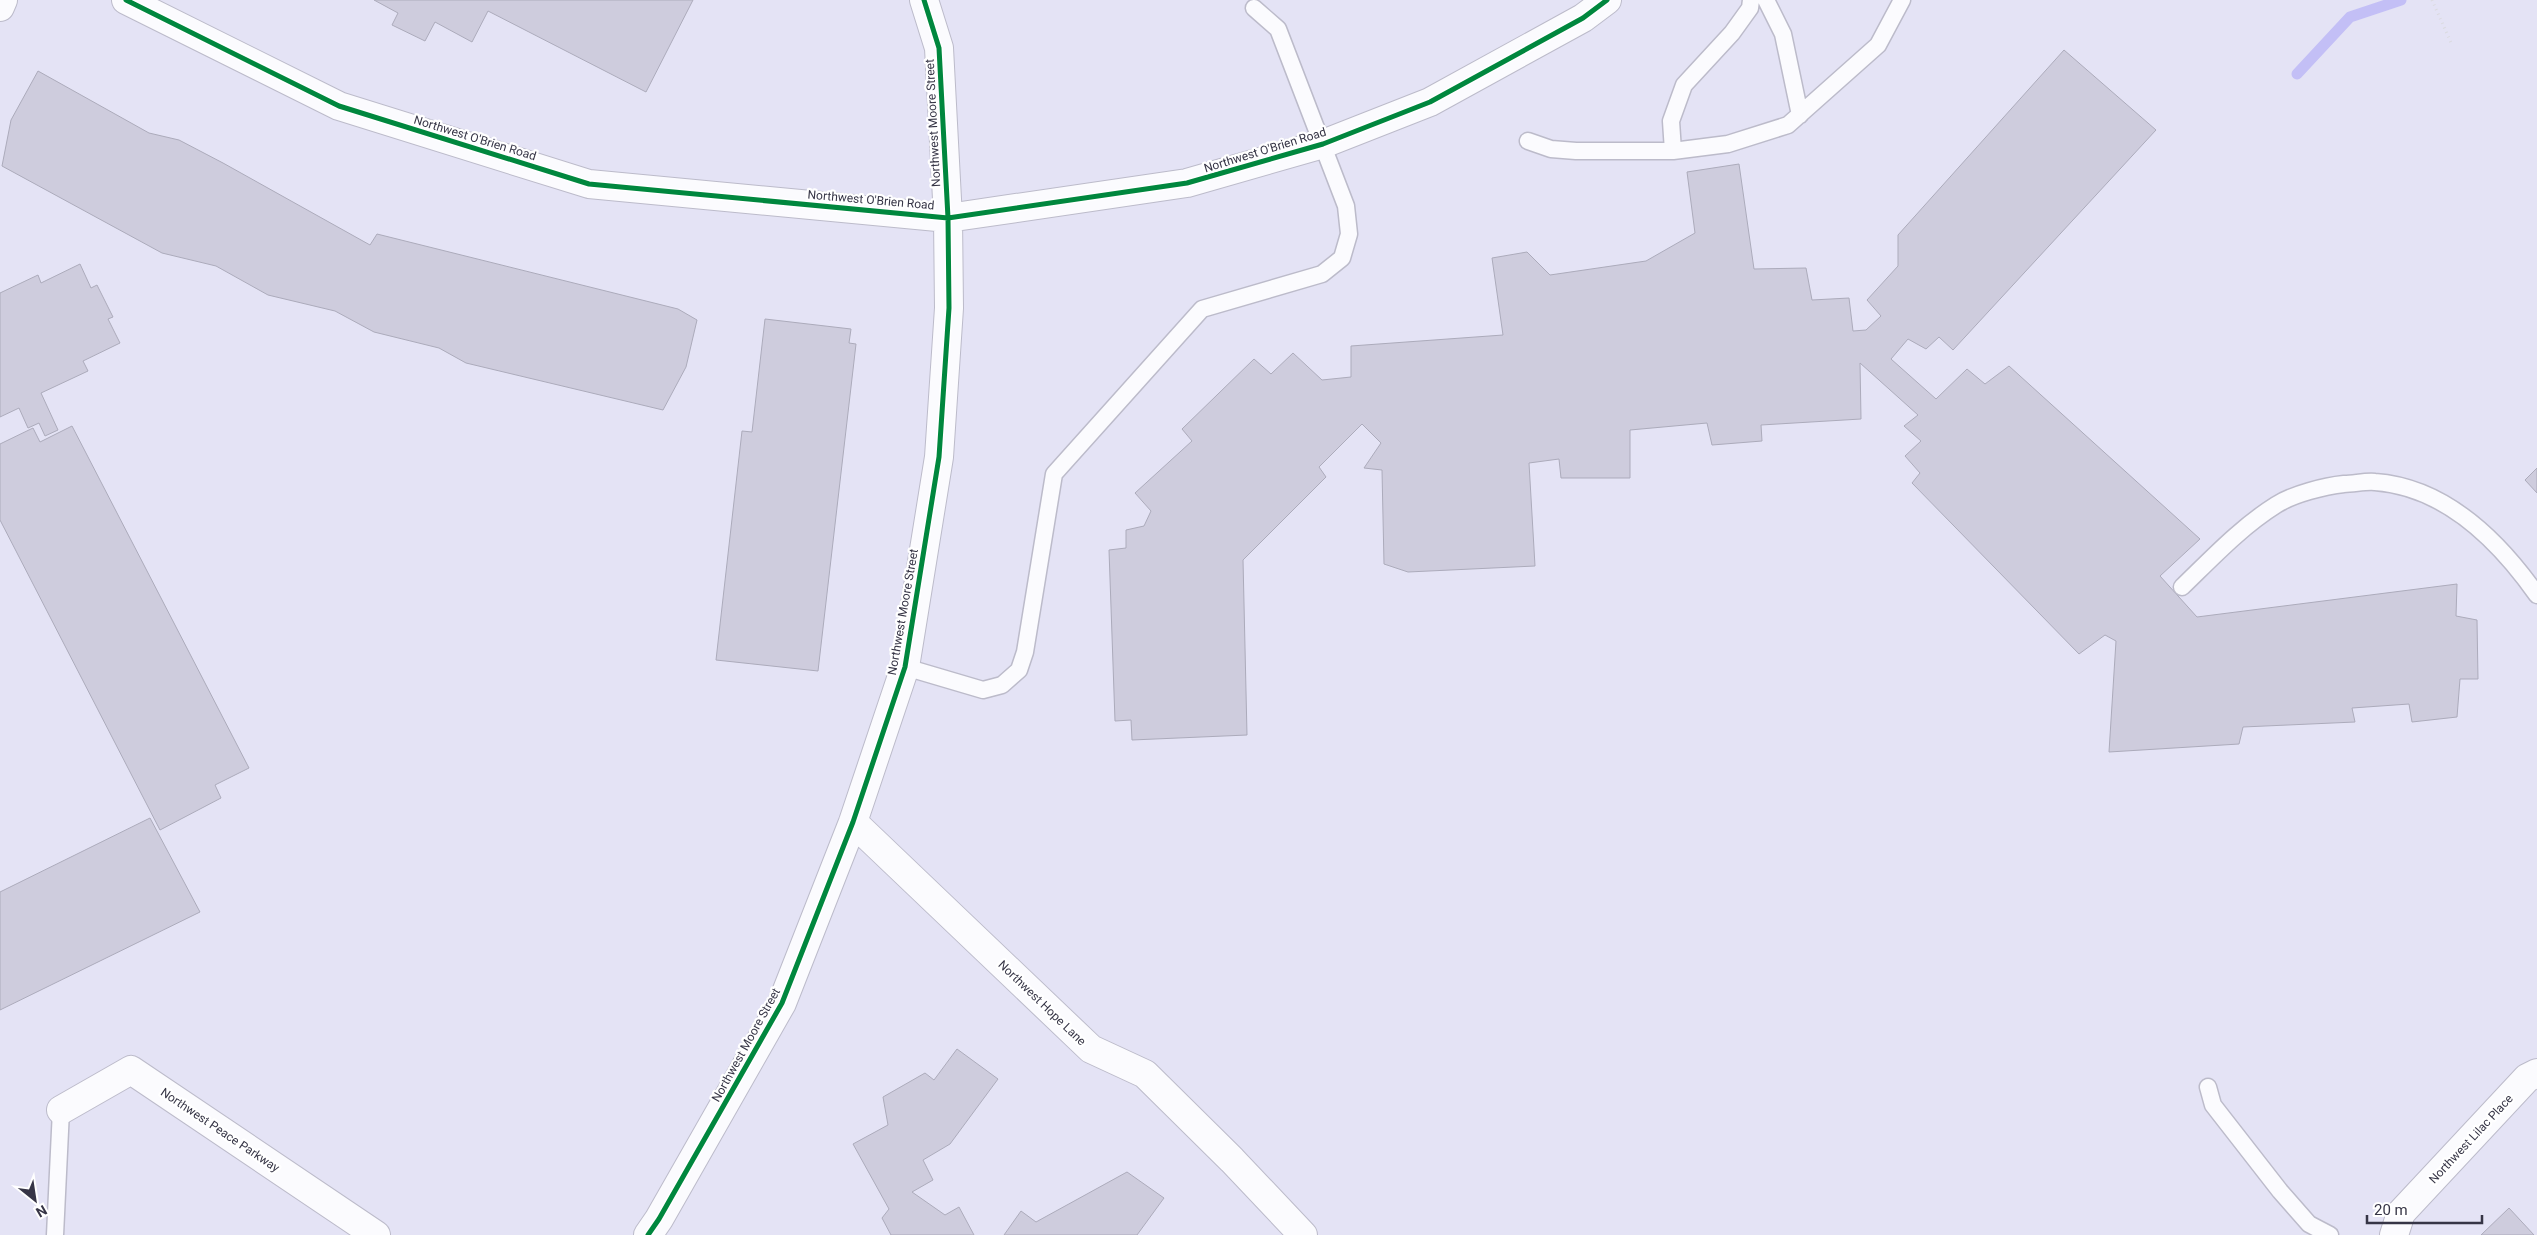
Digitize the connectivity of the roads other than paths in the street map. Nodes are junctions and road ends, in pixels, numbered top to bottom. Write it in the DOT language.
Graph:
graph roads {
  1 [pos="3,0"];
  2 [pos="126,0"];
  3 [pos="924,0"];
  4 [pos="1607,0"];
  5 [pos="1751,0"];
  6 [pos="1766,0"];
  7 [pos="1902,0"];
  8 [pos="0,7"];
  9 [pos="1254,8"];
  10 [pos="1800,115"];
  11 [pos="1528,140"];
  12 [pos="1323,144"];
  13 [pos="1673,151"];
  14 [pos="948,218"];
  15 [pos="2182,587"];
  16 [pos="2537,596"];
  17 [pos="905,668"];
  18 [pos="853,822"];
  19 [pos="2537,1072"];
  20 [pos="2208,1087"];
  21 [pos="61,1110"];
  22 [pos="55,1235"];
  23 [pos="376,1235"];
  24 [pos="648,1235"];
  25 [pos="1302,1235"];
  26 [pos="2330,1235"];
  27 [pos="2394,1235"];
  1 -- 8 [label="street"];
  2 -- 14 [label="street, Northwest O'Brien Road"];
  3 -- 14 [label="street, Northwest Moore Street"];
  4 -- 12 [label="street, Northwest O'Brien Road"];
  5 -- 13 [label="lane"];
  6 -- 10 [label="lane"];
  7 -- 10 [label="lane"];
  9 -- 12 [label="lane"];
  10 -- 13 [label="lane"];
  11 -- 13 [label="lane"];
  12 -- 14 [label="street, Northwest O'Brien Road"];
  12 -- 17 [label="lane"];
  14 -- 17 [label="street, Northwest Moore Street"];
  15 -- 16 [label="lane"];
  17 -- 18 [label="street, Northwest Moore Street"];
  18 -- 24 [label="street, Northwest Moore Street"];
  18 -- 25 [label="street, Northwest Hope Lane"];
  19 -- 27 [label="street, Northwest Lilac Place"];
  20 -- 26 [label="lane"];
  21 -- 22 [label="lane"];
  21 -- 23 [label="street, Northwest Peace Parkway"];
}
